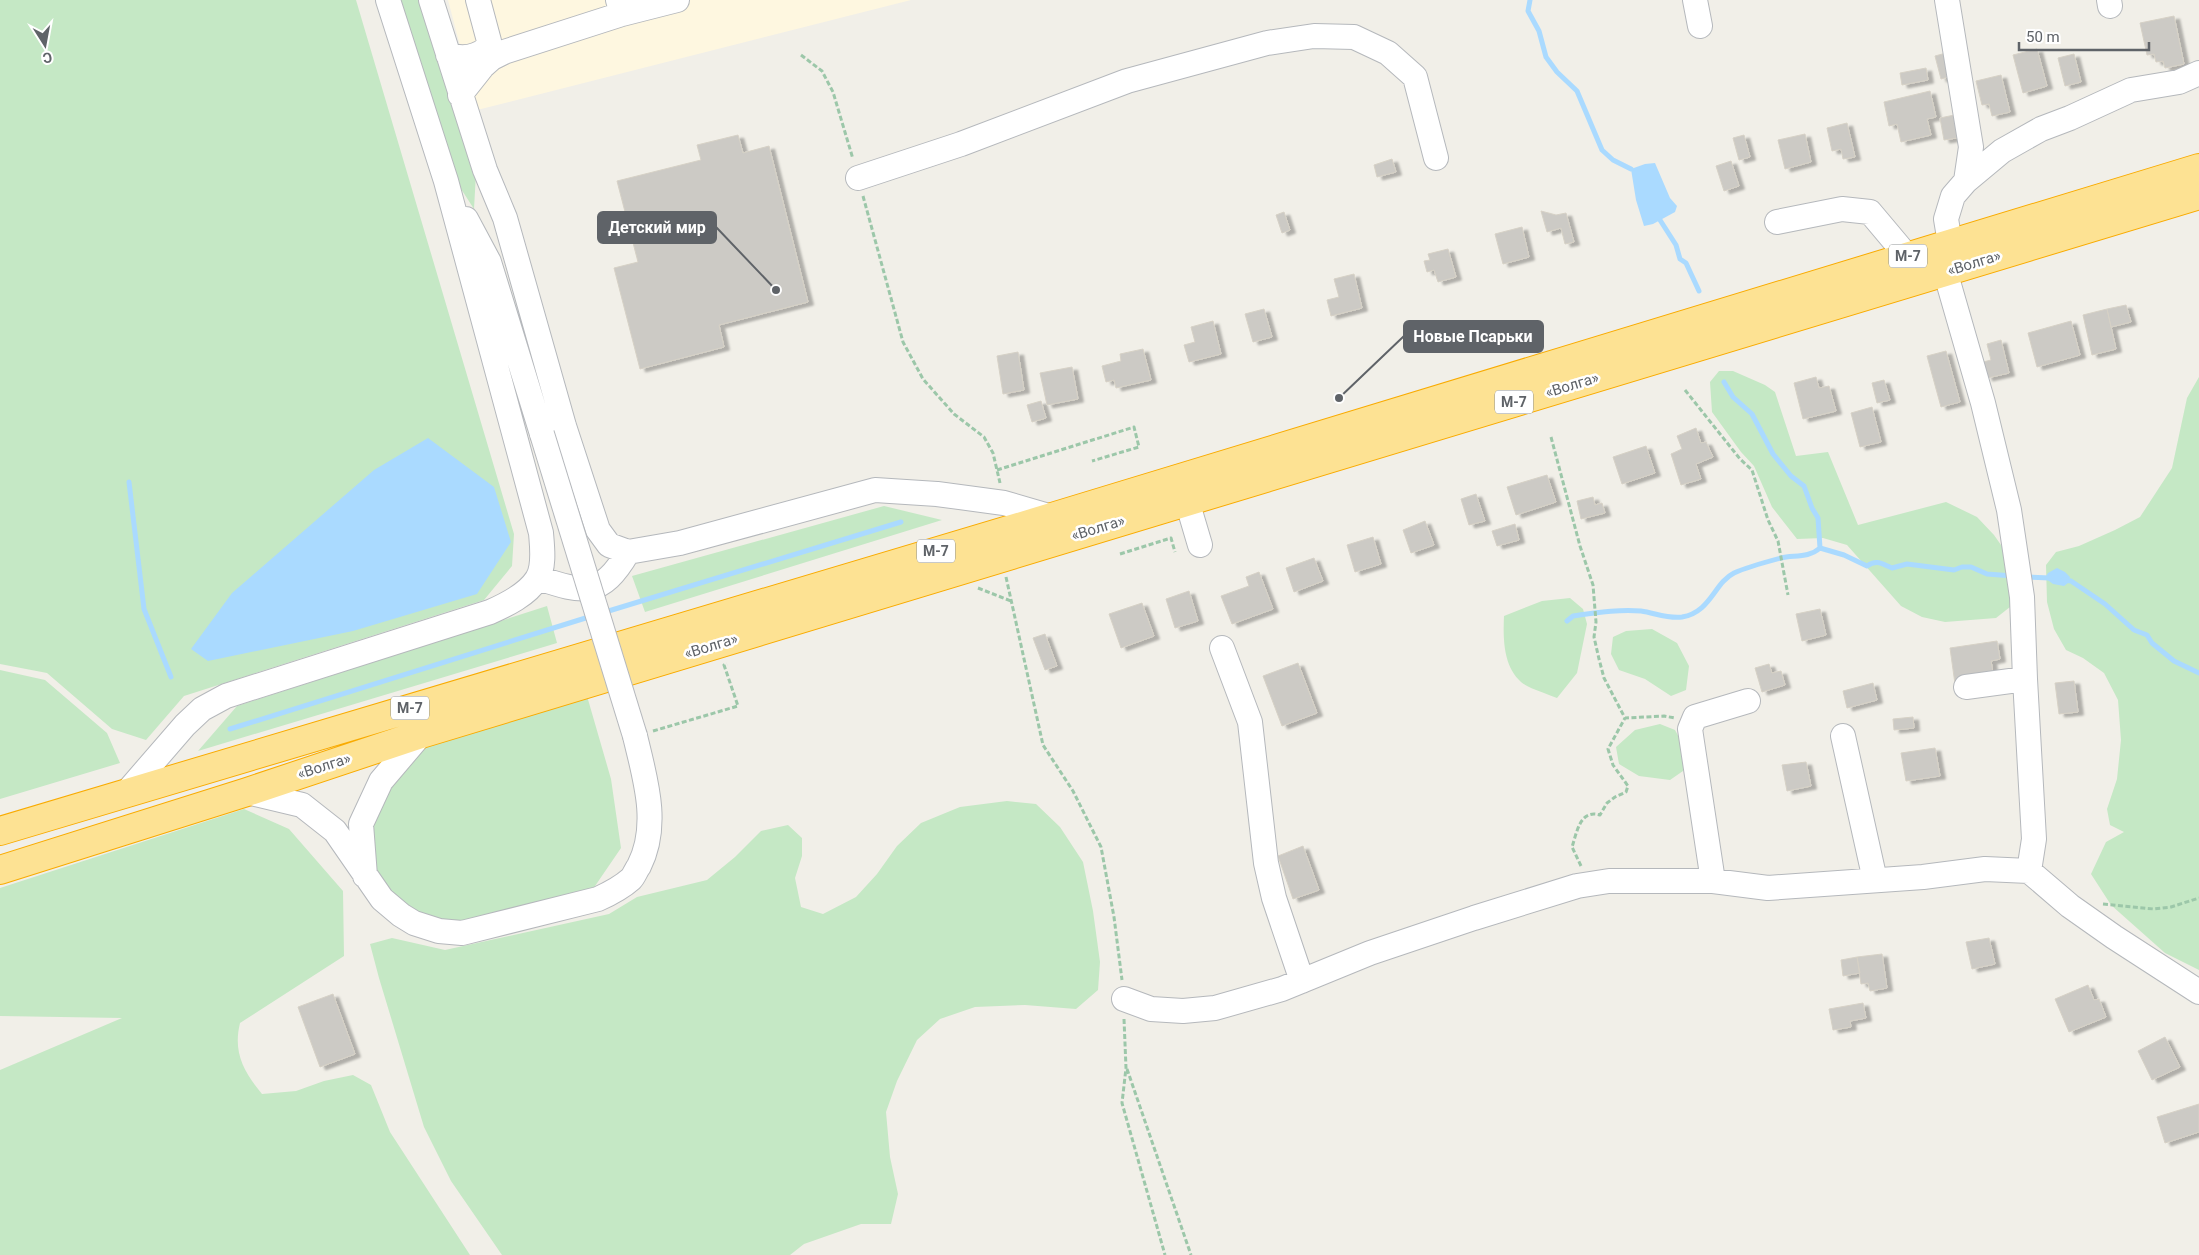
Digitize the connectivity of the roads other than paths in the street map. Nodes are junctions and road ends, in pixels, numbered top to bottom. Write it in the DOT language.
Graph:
graph roads {
  1 [pos="388,0"];
  2 [pos="431,0"];
  3 [pos="478,0"];
  4 [pos="677,0"];
  5 [pos="1695,0"];
  6 [pos="1947,0"];
  7 [pos="620,7"];
  8 [pos="1700,26"];
  9 [pos="448,56"];
  10 [pos="2199,73"];
  11 [pos="460,95"];
  12 [pos="1436,158"];
  13 [pos="2199,168"];
  14 [pos="485,170"];
  15 [pos="858,178"];
  16 [pos="1966,181"];
  17 [pos="446,182"];
  18 [pos="2199,195"];
  19 [pos="1777,222"];
  20 [pos="1950,243"];
  21 [pos="1907,256"];
  22 [pos="489,262"];
  23 [pos="1945,271"];
  24 [pos="1187,501"];
  25 [pos="1052,517"];
  26 [pos="1200,545"];
  27 [pos="628,552"];
  28 [pos="538,578"];
  29 [pos="1222,648"];
  30 [pos="2025,679"];
  31 [pos="1966,687"];
  32 [pos="1748,701"];
  33 [pos="421,734"];
  34 [pos="1843,736"];
  35 [pos="127,792"];
  36 [pos="247,792"];
  37 [pos="0,831"];
  38 [pos="0,870"];
  39 [pos="2029,871"];
  40 [pos="365,878"];
  41 [pos="1875,880"];
  42 [pos="1713,881"];
  43 [pos="1302,981"];
  44 [pos="2199,992"];
  45 [pos="1124,998"];
  1 -- 17 [label="street"];
  2 -- 9 [label="street"];
  3 -- 9 [label="street"];
  4 -- 7 [label="street"];
  5 -- 8 [label="street"];
  6 -- 16 [label="street"];
  7 -- 11 [label="street"];
  9 -- 11 [label="street"];
  10 -- 16 [label="street"];
  11 -- 14 [label="street"];
  12 -- 15 [label="street"];
  13 -- 20 [label="highway, «Волга» / М-7"];
  14 -- 22 [label="street"];
  14 -- 27 [label="street"];
  16 -- 20 [label="street"];
  17 -- 22 [label="street"];
  17 -- 28 [label="street"];
  18 -- 23 [label="highway, «Волга» / М-7"];
  19 -- 21 [label="street"];
  20 -- 21 [label="highway, «Волга» / М-7"];
  21 -- 25 [label="highway, «Волга» / М-7"];
  22 -- 40 [label="street, bridge"];
  23 -- 24 [label="highway, «Волга» / М-7"];
  23 -- 30 [label="street"];
  24 -- 26 [label="street"];
  24 -- 33 [label="highway, «Волга» / М-7"];
  25 -- 27 [label="street"];
  25 -- 35 [label="highway, «Волга» / М-7"];
  27 -- 28 [label="street"];
  28 -- 35 [label="street"];
  29 -- 43 [label="street"];
  30 -- 31 [label="street"];
  30 -- 39 [label="street"];
  32 -- 42 [label="street"];
  33 -- 36 [label="highway, «Волга» / М-7"];
  33 -- 40 [label="street"];
  34 -- 41 [label="street"];
  35 -- 37 [label="highway, «Волга» / М-7"];
  36 -- 38 [label="highway, «Волга» / М-7"];
  36 -- 40 [label="street"];
  39 -- 41 [label="street"];
  39 -- 44 [label="street"];
  41 -- 42 [label="street"];
  42 -- 43 [label="street"];
  43 -- 45 [label="street"];
}
